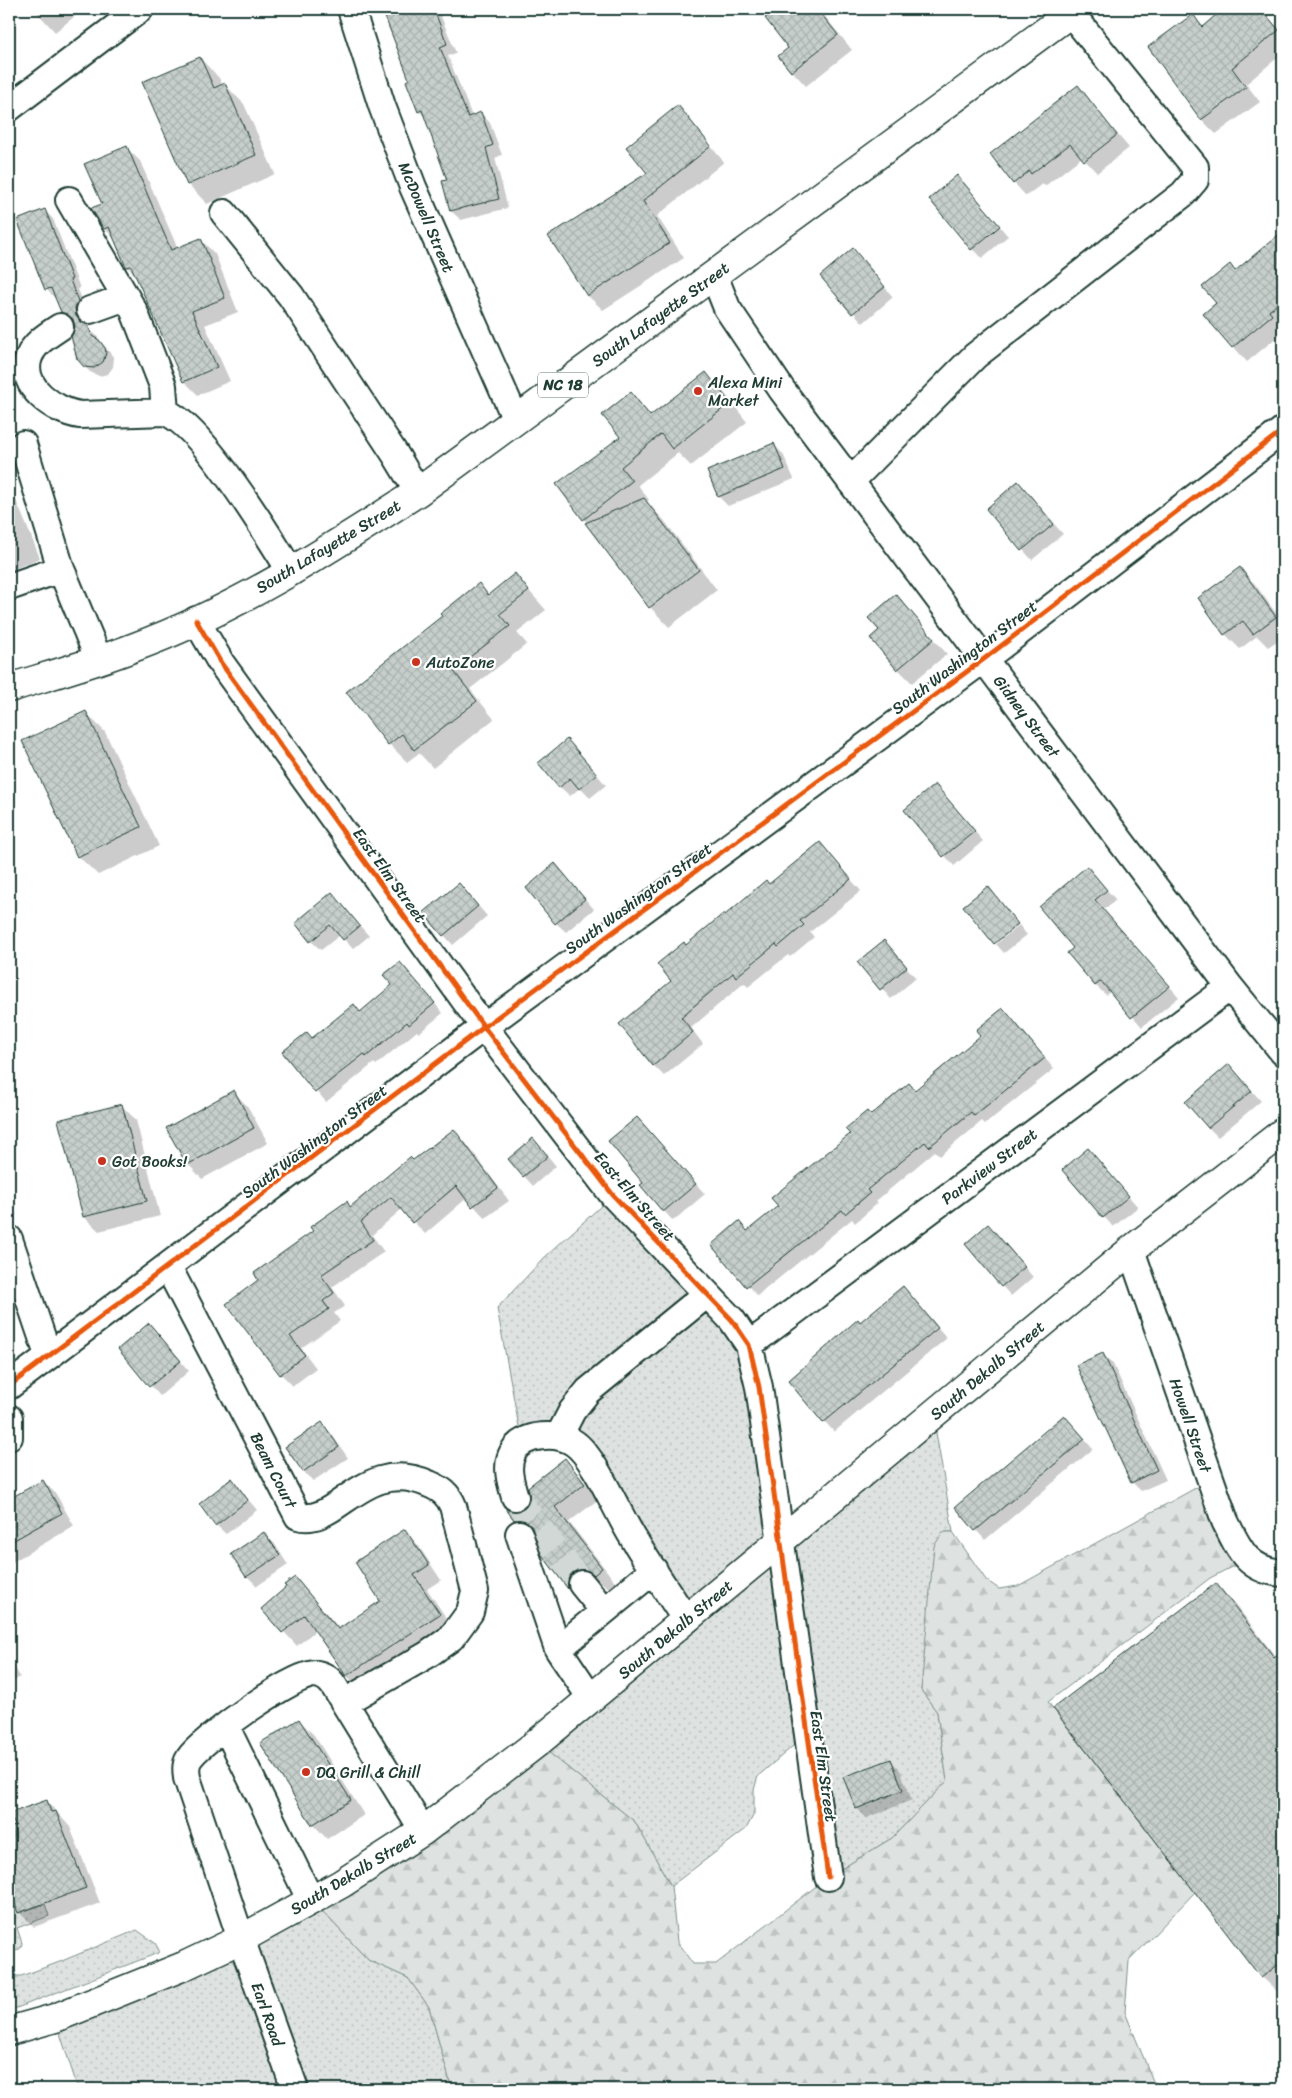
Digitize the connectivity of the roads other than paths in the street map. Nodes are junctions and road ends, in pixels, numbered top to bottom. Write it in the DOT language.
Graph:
graph roads {
  1 [pos="140,9"];
  2 [pos="351,9"];
  3 [pos="1073,11"];
  4 [pos="9,108"];
  5 [pos="69,200"];
  6 [pos="224,213"];
  7 [pos="714,275"];
  8 [pos="126,297"];
  9 [pos="90,310"];
  10 [pos="60,327"];
  11 [pos="166,412"];
  12 [pos="516,420"];
  13 [pos="1283,430"];
  14 [pos="23,444"];
  15 [pos="851,481"];
  16 [pos="418,492"];
  17 [pos="60,569"];
  18 [pos="291,572"];
  19 [pos="9,587"];
  20 [pos="196,620"];
  21 [pos="984,659"];
  22 [pos="99,660"];
  23 [pos="9,688"];
  24 [pos="1230,987"];
  25 [pos="484,1027"];
  26 [pos="1283,1052"];
  27 [pos="1283,1132"];
  28 [pos="9,1239"];
  29 [pos="1131,1250"];
  30 [pos="168,1267"];
  31 [pos="707,1294"];
  32 [pos="749,1345"];
  33 [pos="48,1355"];
  34 [pos="9,1386"];
  35 [pos="9,1418"];
  36 [pos="560,1436"];
  37 [pos="9,1437"];
  38 [pos="515,1497"];
  39 [pos="519,1534"];
  40 [pos="779,1543"];
  41 [pos="654,1570"];
  42 [pos="1283,1573"];
  43 [pos="582,1584"];
  44 [pos="604,1611"];
  45 [pos="686,1620"];
  46 [pos="558,1649"];
  47 [pos="591,1698"];
  48 [pos="344,1702"];
  49 [pos="226,1727"];
  50 [pos="424,1831"];
  51 [pos="828,1877"];
  52 [pos="311,1901"];
  53 [pos="241,1939"];
  54 [pos="9,2031"];
  55 [pos="295,2089"];
  1 -- 4 [label="street"];
  2 -- 12 [label="street, McDowell Street"];
  3 -- 7 [label="main road, South Lafayette Street / NC 18"];
  3 -- 15 [label="street"];
  5 -- 8 [label="street"];
  6 -- 16 [label="street"];
  7 -- 12 [label="main road, South Lafayette Street / NC 18"];
  7 -- 15 [label="street, Gidney Street"];
  8 -- 9 [label="street"];
  8 -- 11 [label="street"];
  10 -- 11 [label="street"];
  11 -- 18 [label="street"];
  12 -- 16 [label="main road, South Lafayette Street / NC 18"];
  13 -- 21 [label="street, South Washington Street"];
  14 -- 17 [label="street"];
  15 -- 21 [label="street, Gidney Street"];
  16 -- 18 [label="main road, South Lafayette Street / NC 18"];
  17 -- 19 [label="street"];
  17 -- 22 [label="street"];
  18 -- 20 [label="main road, South Lafayette Street / NC 18"];
  20 -- 22 [label="main road, South Lafayette Street / NC 18"];
  20 -- 25 [label="street, East Elm Street"];
  21 -- 24 [label="street, Gidney Street"];
  21 -- 25 [label="street, South Washington Street"];
  22 -- 23 [label="main road, South Lafayette Street / NC 18"];
  24 -- 26 [label="street, Gidney Street"];
  24 -- 32 [label="street, Parkview Street"];
  25 -- 30 [label="street, South Washington Street"];
  25 -- 31 [label="street, East Elm Street"];
  27 -- 29 [label="main road, South Dekalb Street"];
  28 -- 33 [label="street"];
  29 -- 40 [label="main road, South Dekalb Street"];
  29 -- 42 [label="street, Howell Street"];
  30 -- 33 [label="street, South Washington Street"];
  30 -- 48 [label="street, Beam Court"];
  31 -- 32 [label="street, East Elm Street"];
  31 -- 36 [label="street"];
  32 -- 40 [label="street, East Elm Street"];
  33 -- 34 [label="street, South Washington Street"];
  35 -- 37 [label="street"];
  36 -- 38 [label="street"];
  36 -- 41 [label="street"];
  39 -- 46 [label="street"];
  40 -- 45 [label="main road, South Dekalb Street"];
  40 -- 51 [label="street, East Elm Street"];
  41 -- 44 [label="street"];
  41 -- 45 [label="street"];
  43 -- 44 [label="street"];
  44 -- 46 [label="street"];
  45 -- 47 [label="main road, South Dekalb Street"];
  46 -- 47 [label="street"];
  47 -- 50 [label="main road, South Dekalb Street"];
  48 -- 49 [label="street, Earl Road"];
  48 -- 50 [label="street, Earl Road"];
  49 -- 52 [label="street"];
  49 -- 53 [label="street, Earl Road"];
  50 -- 52 [label="main road, South Dekalb Street"];
  52 -- 53 [label="main road, South Dekalb Street"];
  53 -- 54 [label="main road, South Dekalb Street"];
  53 -- 55 [label="street, Earl Road"];
}
